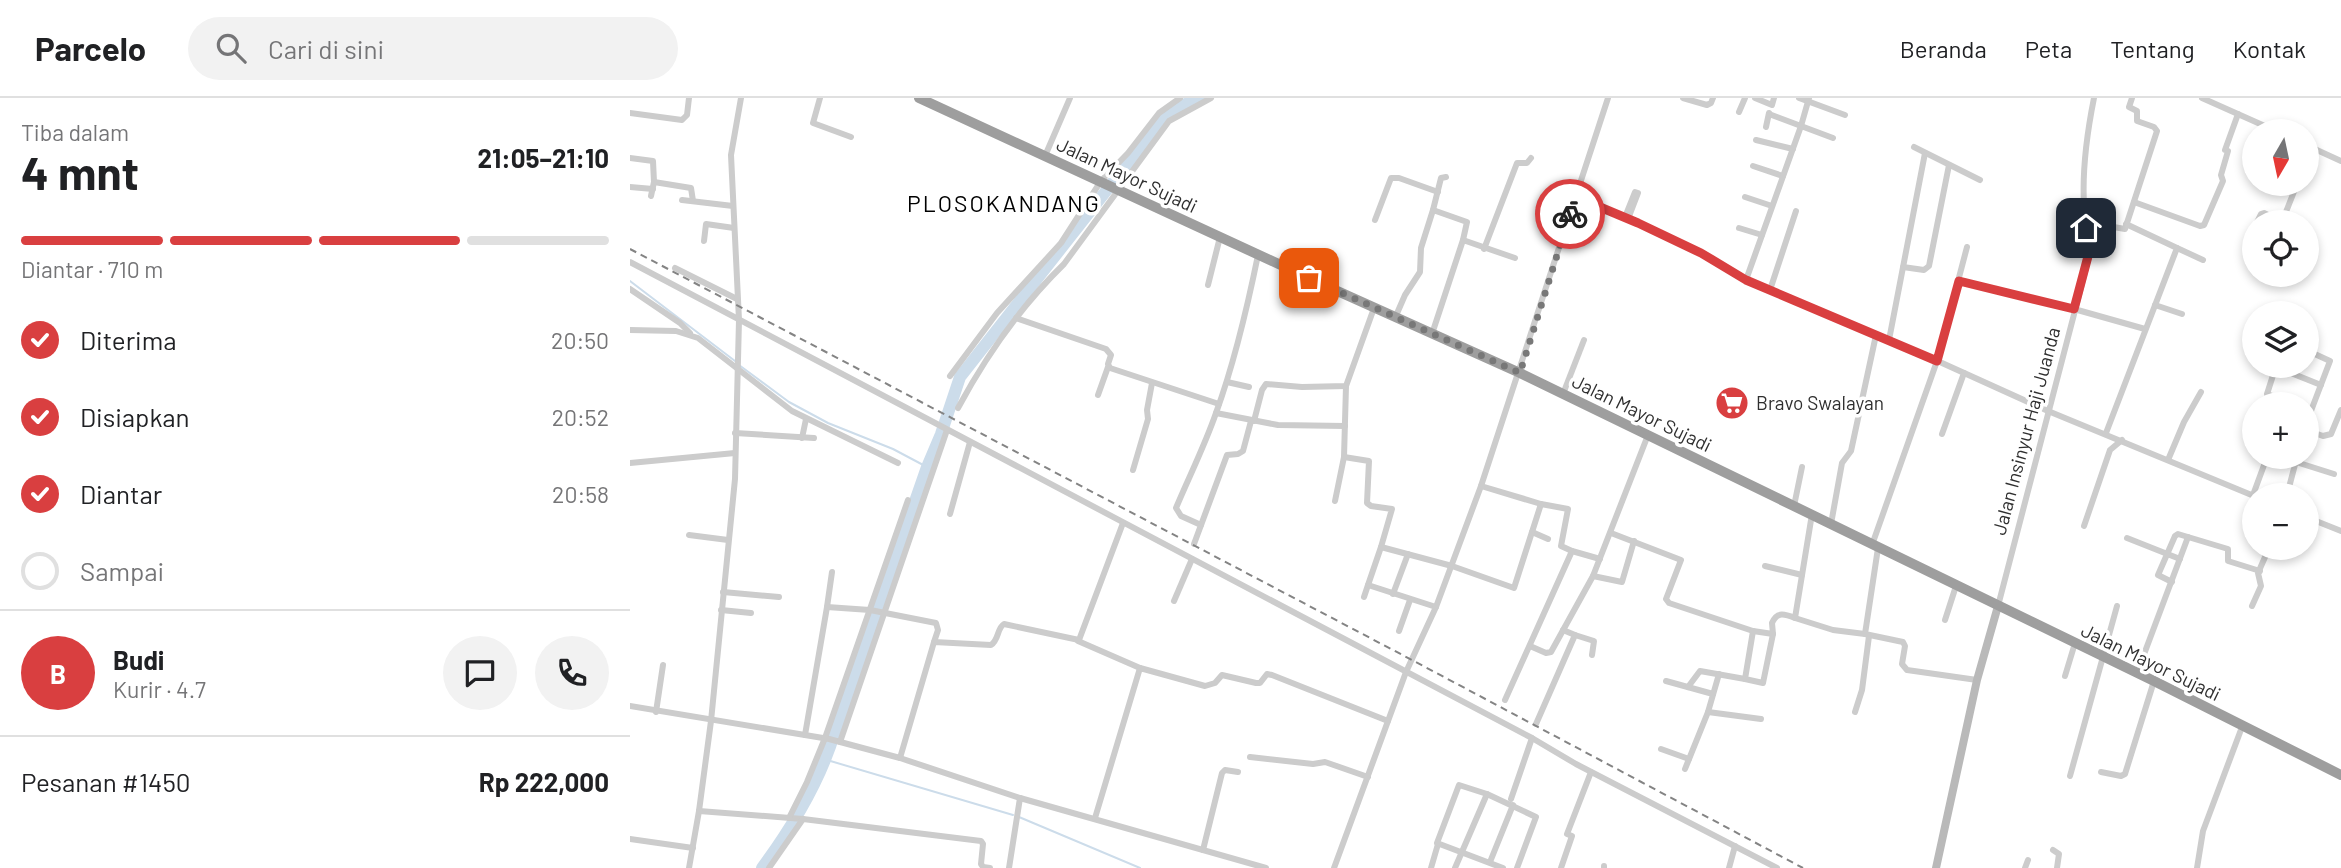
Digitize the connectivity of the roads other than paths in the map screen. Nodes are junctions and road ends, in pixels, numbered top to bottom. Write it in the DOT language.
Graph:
graph roads {
  1 [pos="690,98"];
  2 [pos="741,98"];
  3 [pos="820,98"];
  4 [pos="919,98"];
  5 [pos="1070,98"];
  6 [pos="1211,98"];
  7 [pos="1608,98"];
  8 [pos="1682,98"];
  9 [pos="1713,98"];
  10 [pos="1745,98"];
  11 [pos="1755,98"];
  12 [pos="1799,98"];
  13 [pos="2094,98"];
  14 [pos="2132,98"];
  15 [pos="2202,98"];
  16 [pos="2228,98"];
  17 [pos="1176,99"];
  18 [pos="1808,100"];
  19 [pos="1773,101"];
  20 [pos="2224,108"];
  21 [pos="1739,112"];
  22 [pos="630,113"];
  23 [pos="1769,114"];
  24 [pos="2238,114"];
  25 [pos="1845,115"];
  26 [pos="2249,119"];
  27 [pos="1801,126"];
  28 [pos="1766,127"];
  29 [pos="851,137"];
  30 [pos="1833,138"];
  31 [pos="1756,140"];
  32 [pos="1914,147"];
  33 [pos="1793,149"];
  34 [pos="2319,151"];
  35 [pos="1925,153"];
  36 [pos="1045,156"];
  37 [pos="630,158"];
  38 [pos="1531,158"];
  39 [pos="2341,161"];
  40 [pos="1949,165"];
  41 [pos="1753,166"];
  42 [pos="1783,176"];
  43 [pos="1446,177"];
  44 [pos="1980,180"];
  45 [pos="1102,182"];
  46 [pos="630,187"];
  47 [pos="653,189"];
  48 [pos="1119,189"];
  49 [pos="1438,192"];
  50 [pos="1576,197"];
  51 [pos="1745,197"];
  52 [pos="682,200"];
  53 [pos="693,201"];
  54 [pos="2134,202"];
  55 [pos="733,206"];
  56 [pos="1772,206"];
  57 [pos="1433,210"];
  58 [pos="1538,211"];
  59 [pos="1796,211"];
  60 [pos="1375,220"];
  61 [pos="1568,220"];
  62 [pos="2085,222"];
  63 [pos="2126,224"];
  64 [pos="734,228"];
  65 [pos="1739,228"];
  66 [pos="1762,235"];
  67 [pos="1220,237"];
  68 [pos="1463,240"];
  69 [pos="704,241"];
  70 [pos="1967,247"];
  71 [pos="1484,248"];
  72 [pos="2177,248"];
  73 [pos="1258,255"];
  74 [pos="1515,258"];
  75 [pos="2203,260"];
  76 [pos="630,262"];
  77 [pos="1903,267"];
  78 [pos="676,268"];
  79 [pos="1746,280"];
  80 [pos="1959,281"];
  81 [pos="1208,285"];
  82 [pos="630,289"];
  83 [pos="1770,290"];
  84 [pos="737,299"];
  85 [pos="2155,305"];
  86 [pos="1374,308"];
  87 [pos="2074,309"];
  88 [pos="2182,314"];
  89 [pos="1016,318"];
  90 [pos="1395,318"];
  91 [pos="739,320"];
  92 [pos="2146,329"];
  93 [pos="630,330"];
  94 [pos="1432,334"];
  95 [pos="691,335"];
  96 [pos="1875,335"];
  97 [pos="1584,340"];
  98 [pos="1889,340"];
  99 [pos="2319,356"];
  100 [pos="1937,361"];
  101 [pos="738,365"];
  102 [pos="1108,366"];
  103 [pos="1520,373"];
  104 [pos="1964,373"];
  105 [pos="950,376"];
  106 [pos="2304,378"];
  107 [pos="1227,382"];
  108 [pos="1153,383"];
  109 [pos="2320,385"];
  110 [pos="1346,386"];
  111 [pos="1249,387"];
  112 [pos="2201,392"];
  113 [pos="2317,392"];
  114 [pos="1563,394"];
  115 [pos="1098,395"];
  116 [pos="1219,404"];
  117 [pos="958,408"];
  118 [pos="2048,411"];
  119 [pos="2341,411"];
  120 [pos="1216,414"];
  121 [pos="806,419"];
  122 [pos="1252,421"];
  123 [pos="1346,426"];
  124 [pos="946,429"];
  125 [pos="735,433"];
  126 [pos="2106,433"];
  127 [pos="1942,434"];
  128 [pos="1648,435"];
  129 [pos="2319,435"];
  130 [pos="802,438"];
  131 [pos="814,438"];
  132 [pos="2122,440"];
  133 [pos="970,442"];
  134 [pos="735,453"];
  135 [pos="1344,457"];
  136 [pos="2168,460"];
  137 [pos="630,463"];
  138 [pos="898,463"];
  139 [pos="1802,467"];
  140 [pos="2319,468"];
  141 [pos="1133,470"];
  142 [pos="2334,474"];
  143 [pos="1481,486"];
  144 [pos="2242,490"];
  145 [pos="908,499"];
  146 [pos="1335,501"];
  147 [pos="1541,504"];
  148 [pos="1794,506"];
  149 [pos="950,514"];
  150 [pos="1812,514"];
  151 [pos="2319,522"];
  152 [pos="1123,523"];
  153 [pos="1831,524"];
  154 [pos="1201,525"];
  155 [pos="2084,526"];
  156 [pos="2341,531"];
  157 [pos="1532,532"];
  158 [pos="1611,533"];
  159 [pos="689,535"];
  160 [pos="2188,537"];
  161 [pos="2127,538"];
  162 [pos="1548,539"];
  163 [pos="729,540"];
  164 [pos="1634,541"];
  165 [pos="1194,544"];
  166 [pos="1875,546"];
  167 [pos="1381,547"];
  168 [pos="1572,551"];
  169 [pos="1408,554"];
  170 [pos="2167,554"];
  171 [pos="1192,559"];
  172 [pos="1600,559"];
  173 [pos="2180,559"];
  174 [pos="2264,560"];
  175 [pos="1452,566"];
  176 [pos="1765,566"];
  177 [pos="2260,571"];
  178 [pos="832,572"];
  179 [pos="1802,575"];
  180 [pos="1593,576"];
  181 [pos="2172,582"];
  182 [pos="1368,585"];
  183 [pos="1956,586"];
  184 [pos="723,592"];
  185 [pos="1393,594"];
  186 [pos="779,597"];
  187 [pos="1364,597"];
  188 [pos="1410,600"];
  189 [pos="1174,601"];
  190 [pos="1998,606"];
  191 [pos="2117,606"];
  192 [pos="2252,606"];
  193 [pos="827,607"];
  194 [pos="1436,607"];
  195 [pos="721,610"];
  196 [pos="869,610"];
  197 [pos="882,612"];
  198 [pos="751,613"];
  199 [pos="1795,618"];
  200 [pos="1945,620"];
  201 [pos="1563,630"];
  202 [pos="1399,631"];
  203 [pos="1753,631"];
  204 [pos="1575,635"];
  205 [pos="1773,635"];
  206 [pos="1867,635"];
  207 [pos="1078,641"];
  208 [pos="934,642"];
  209 [pos="2075,643"];
  210 [pos="1530,646"];
  211 [pos="1592,655"];
  212 [pos="2103,657"];
  213 [pos="663,665"];
  214 [pos="1140,668"];
  215 [pos="1406,672"];
  216 [pos="2137,673"];
  217 [pos="1719,674"];
  218 [pos="2065,676"];
  219 [pos="1745,679"];
  220 [pos="1977,680"];
  221 [pos="1666,681"];
  222 [pos="2154,681"];
  223 [pos="1688,687"];
  224 [pos="1713,694"];
  225 [pos="1505,700"];
  226 [pos="630,706"];
  227 [pos="656,712"];
  228 [pos="1708,712"];
  229 [pos="1855,712"];
  230 [pos="1760,719"];
  231 [pos="711,721"];
  232 [pos="1388,721"];
  233 [pos="1536,723"];
  234 [pos="2242,727"];
  235 [pos="805,736"];
  236 [pos="1532,738"];
  237 [pos="832,740"];
  238 [pos="1661,749"];
  239 [pos="1250,757"];
  240 [pos="900,758"];
  241 [pos="1689,758"];
  242 [pos="1685,769"];
  243 [pos="1238,772"];
  244 [pos="1591,772"];
  245 [pos="2101,772"];
  246 [pos="2341,775"];
  247 [pos="2070,776"];
  248 [pos="1368,777"];
  249 [pos="1487,794"];
  250 [pos="1020,798"];
  251 [pos="1512,802"];
  252 [pos="699,811"];
  253 [pos="791,818"];
  254 [pos="1095,818"];
  255 [pos="802,819"];
  256 [pos="630,839"];
  257 [pos="1438,844"];
  258 [pos="1735,846"];
  259 [pos="693,848"];
  260 [pos="1203,850"];
  261 [pos="2053,850"];
  262 [pos="1461,852"];
  263 [pos="2028,860"];
  264 [pos="1490,862"];
  265 [pos="689,868"];
  266 [pos="769,868"];
  267 [pos="990,868"];
  268 [pos="1009,868"];
  269 [pos="1266,868"];
  270 [pos="1334,868"];
  271 [pos="1431,868"];
  272 [pos="1455,868"];
  273 [pos="1503,868"];
  274 [pos="1517,868"];
  275 [pos="1561,868"];
  276 [pos="1729,868"];
  277 [pos="1777,868"];
  278 [pos="1936,868"];
  279 [pos="2025,868"];
  280 [pos="2057,868"];
  281 [pos="2197,868"];
  1 -- 22 [label="street"];
  2 -- 55 [label="street"];
  3 -- 29 [label="street"];
  4 -- 36 [label="highway, Jalan Mayor Sujadi"];
  5 -- 36 [label="street"];
  6 -- 48 [label="street"];
  7 -- 50 [label="street"];
  8 -- 9 [label="street"];
  10 -- 21 [label="street"];
  11 -- 19 [label="street"];
  12 -- 18 [label="street"];
  13 -- 62 [label="street, Jalan Insinyur Haji Juanda"];
  14 -- 54 [label="street"];
  15 -- 20 [label="street"];
  16 -- 20 [label="street"];
  17 -- 45 [label="street"];
  18 -- 25 [label="street"];
  18 -- 27 [label="street"];
  19 -- 23 [label="street"];
  20 -- 24 [label="street"];
  23 -- 27 [label="street"];
  23 -- 28 [label="street"];
  24 -- 26 [label="street"];
  24 -- 54 [label="street"];
  27 -- 30 [label="street"];
  27 -- 33 [label="street"];
  31 -- 33 [label="street"];
  32 -- 35 [label="street"];
  33 -- 42 [label="street"];
  34 -- 39 [label="street"];
  35 -- 40 [label="street"];
  35 -- 77 [label="street"];
  36 -- 45 [label="highway, Jalan Mayor Sujadi"];
  37 -- 47 [label="street"];
  38 -- 71 [label="street"];
  40 -- 44 [label="street"];
  40 -- 77 [label="street"];
  41 -- 42 [label="street"];
  42 -- 56 [label="street"];
  43 -- 49 [label="street"];
  45 -- 48 [label="highway, Jalan Mayor Sujadi"];
  45 -- 105 [label="street"];
  46 -- 47 [label="street"];
  47 -- 53 [label="street"];
  48 -- 67 [label="highway, Jalan Mayor Sujadi"];
  48 -- 89 [label="street"];
  49 -- 57 [label="street"];
  49 -- 60 [label="street"];
  50 -- 61 [label="street"];
  50 -- 79 [label="street"];
  51 -- 56 [label="street"];
  52 -- 53 [label="street"];
  53 -- 55 [label="street"];
  54 -- 63 [label="street"];
  55 -- 64 [label="street"];
  56 -- 66 [label="street"];
  57 -- 68 [label="street"];
  57 -- 90 [label="street"];
  58 -- 61 [label="street"];
  59 -- 83 [label="street"];
  61 -- 103 [label="street"];
  62 -- 63 [label="street"];
  62 -- 87 [label="street, Jalan Insinyur Haji Juanda"];
  63 -- 72 [label="street"];
  64 -- 69 [label="street"];
  64 -- 84 [label="street"];
  65 -- 66 [label="street"];
  66 -- 79 [label="street"];
  67 -- 73 [label="highway, Jalan Mayor Sujadi"];
  67 -- 81 [label="street"];
  68 -- 71 [label="street"];
  68 -- 94 [label="street"];
  70 -- 80 [label="street"];
  71 -- 74 [label="street"];
  72 -- 75 [label="street"];
  72 -- 85 [label="street"];
  73 -- 86 [label="highway, Jalan Mayor Sujadi"];
  73 -- 107 [label="street"];
  76 -- 91 [label="street"];
  77 -- 98 [label="street"];
  78 -- 84 [label="street"];
  79 -- 83 [label="street"];
  80 -- 87 [label="street"];
  80 -- 100 [label="street"];
  82 -- 95 [label="street"];
  83 -- 96 [label="street"];
  84 -- 91 [label="street"];
  85 -- 88 [label="street"];
  85 -- 92 [label="street"];
  86 -- 90 [label="highway, Jalan Mayor Sujadi"];
  86 -- 110 [label="street"];
  87 -- 92 [label="street"];
  87 -- 118 [label="street, Jalan Insinyur Haji Juanda"];
  89 -- 102 [label="street"];
  89 -- 117 [label="street"];
  90 -- 94 [label="highway, Jalan Mayor Sujadi"];
  91 -- 101 [label="street"];
  91 -- 124 [label="street"];
  92 -- 126 [label="street"];
  93 -- 95 [label="street"];
  94 -- 103 [label="highway, Jalan Mayor Sujadi"];
  95 -- 101 [label="street"];
  96 -- 98 [label="street"];
  96 -- 153 [label="street"];
  97 -- 114 [label="street"];
  98 -- 100 [label="street"];
  99 -- 109 [label="street"];
  100 -- 104 [label="street"];
  100 -- 166 [label="street"];
  101 -- 121 [label="street"];
  101 -- 125 [label="street"];
  102 -- 108 [label="street"];
  102 -- 115 [label="street"];
  103 -- 114 [label="highway, Jalan Mayor Sujadi"];
  103 -- 143 [label="street"];
  104 -- 118 [label="street"];
  104 -- 127 [label="street"];
  106 -- 109 [label="street"];
  107 -- 111 [label="street"];
  107 -- 116 [label="street"];
  108 -- 116 [label="street"];
  108 -- 141 [label="street"];
  109 -- 113 [label="street"];
  110 -- 122 [label="street"];
  110 -- 123 [label="street"];
  112 -- 136 [label="street"];
  114 -- 128 [label="highway, Jalan Mayor Sujadi"];
  116 -- 120 [label="street"];
  118 -- 126 [label="street"];
  118 -- 190 [label="street, Jalan Insinyur Haji Juanda"];
  119 -- 129 [label="street"];
  120 -- 122 [label="street"];
  120 -- 154 [label="street"];
  121 -- 130 [label="street"];
  121 -- 138 [label="street"];
  122 -- 123 [label="street"];
  122 -- 154 [label="street"];
  123 -- 135 [label="street"];
  124 -- 133 [label="street"];
  124 -- 197 [label="street"];
  125 -- 130 [label="street"];
  125 -- 134 [label="street"];
  126 -- 132 [label="street"];
  128 -- 148 [label="highway, Jalan Mayor Sujadi"];
  128 -- 158 [label="street"];
  130 -- 131 [label="street"];
  132 -- 136 [label="street"];
  132 -- 155 [label="street"];
  133 -- 149 [label="street"];
  133 -- 152 [label="street"];
  134 -- 137 [label="street"];
  134 -- 163 [label="street"];
  135 -- 146 [label="street"];
  135 -- 167 [label="street"];
  136 -- 144 [label="street"];
  139 -- 148 [label="street"];
  140 -- 142 [label="street"];
  143 -- 147 [label="street"];
  143 -- 175 [label="street"];
  145 -- 196 [label="street"];
  147 -- 157 [label="street"];
  147 -- 168 [label="street"];
  148 -- 150 [label="highway, Jalan Mayor Sujadi"];
  150 -- 153 [label="highway, Jalan Mayor Sujadi"];
  150 -- 179 [label="street"];
  151 -- 156 [label="street"];
  152 -- 171 [label="street"];
  152 -- 207 [label="street"];
  153 -- 166 [label="highway, Jalan Mayor Sujadi"];
  154 -- 165 [label="street"];
  157 -- 162 [label="street"];
  157 -- 175 [label="street"];
  158 -- 164 [label="street"];
  158 -- 172 [label="street"];
  159 -- 163 [label="street"];
  160 -- 170 [label="street"];
  160 -- 173 [label="street"];
  160 -- 177 [label="street"];
  161 -- 170 [label="street"];
  163 -- 184 [label="street"];
  164 -- 180 [label="street"];
  164 -- 203 [label="street"];
  166 -- 183 [label="highway, Jalan Mayor Sujadi"];
  166 -- 206 [label="street"];
  167 -- 169 [label="street"];
  167 -- 182 [label="street"];
  168 -- 172 [label="street"];
  168 -- 210 [label="street"];
  169 -- 175 [label="street"];
  169 -- 185 [label="street"];
  170 -- 173 [label="street"];
  170 -- 181 [label="street"];
  171 -- 189 [label="street"];
  171 -- 215 [label="street"];
  172 -- 180 [label="street"];
  173 -- 181 [label="street"];
  174 -- 177 [label="street"];
  175 -- 194 [label="street"];
  176 -- 179 [label="street"];
  177 -- 192 [label="street"];
  178 -- 193 [label="street"];
  179 -- 199 [label="street"];
  180 -- 201 [label="street"];
  181 -- 216 [label="street"];
  182 -- 185 [label="street"];
  182 -- 187 [label="street"];
  183 -- 190 [label="highway, Jalan Mayor Sujadi"];
  183 -- 200 [label="street"];
  184 -- 186 [label="street"];
  184 -- 195 [label="street"];
  185 -- 188 [label="street"];
  188 -- 194 [label="street"];
  188 -- 202 [label="street"];
  190 -- 209 [label="highway, Jalan Mayor Sujadi"];
  190 -- 220 [label="main road"];
  191 -- 212 [label="street"];
  193 -- 196 [label="street"];
  193 -- 235 [label="street"];
  194 -- 215 [label="street"];
  195 -- 198 [label="street"];
  195 -- 231 [label="street"];
  196 -- 197 [label="street"];
  196 -- 237 [label="street"];
  197 -- 208 [label="street"];
  197 -- 237 [label="street"];
  199 -- 205 [label="street"];
  199 -- 206 [label="street"];
  201 -- 204 [label="street"];
  201 -- 210 [label="street"];
  203 -- 205 [label="street"];
  203 -- 219 [label="street"];
  204 -- 211 [label="street"];
  204 -- 233 [label="street"];
  205 -- 219 [label="street"];
  206 -- 220 [label="street"];
  206 -- 229 [label="street"];
  207 -- 208 [label="street"];
  207 -- 214 [label="street"];
  208 -- 240 [label="street"];
  209 -- 212 [label="highway, Jalan Mayor Sujadi"];
  209 -- 218 [label="street"];
  210 -- 225 [label="street"];
  212 -- 216 [label="highway, Jalan Mayor Sujadi"];
  212 -- 247 [label="street"];
  213 -- 227 [label="street"];
  214 -- 232 [label="street"];
  214 -- 254 [label="street"];
  215 -- 232 [label="street"];
  215 -- 236 [label="street"];
  216 -- 222 [label="highway, Jalan Mayor Sujadi"];
  217 -- 219 [label="street"];
  217 -- 223 [label="street"];
  217 -- 224 [label="street"];
  220 -- 278 [label="main road"];
  221 -- 223 [label="street"];
  222 -- 234 [label="highway, Jalan Mayor Sujadi"];
  222 -- 245 [label="street"];
  223 -- 224 [label="street"];
  224 -- 228 [label="street"];
  226 -- 227 [label="street"];
  227 -- 231 [label="street"];
  228 -- 230 [label="street"];
  228 -- 241 [label="street"];
  231 -- 235 [label="street"];
  231 -- 252 [label="street"];
  232 -- 248 [label="street"];
  234 -- 246 [label="highway, Jalan Mayor Sujadi"];
  234 -- 281 [label="street"];
  235 -- 237 [label="street"];
  236 -- 244 [label="street"];
  236 -- 251 [label="street"];
  237 -- 240 [label="street"];
  237 -- 253 [label="street"];
  238 -- 241 [label="street"];
  239 -- 248 [label="street"];
  240 -- 250 [label="street"];
  241 -- 242 [label="street"];
  243 -- 260 [label="street"];
  244 -- 258 [label="street"];
  244 -- 275 [label="street"];
  248 -- 270 [label="street"];
  249 -- 251 [label="street"];
  249 -- 257 [label="street"];
  249 -- 262 [label="street"];
  250 -- 254 [label="street"];
  250 -- 268 [label="street"];
  251 -- 264 [label="street"];
  251 -- 274 [label="street"];
  252 -- 253 [label="street"];
  252 -- 259 [label="street"];
  253 -- 255 [label="street"];
  254 -- 260 [label="street"];
  255 -- 266 [label="street"];
  255 -- 267 [label="street"];
  256 -- 259 [label="street"];
  257 -- 262 [label="street"];
  257 -- 271 [label="street"];
  258 -- 276 [label="street"];
  258 -- 277 [label="street"];
  259 -- 265 [label="street"];
  260 -- 269 [label="street"];
  261 -- 280 [label="street"];
  262 -- 264 [label="street"];
  262 -- 272 [label="street"];
  263 -- 279 [label="street"];
  264 -- 273 [label="street"];
}
